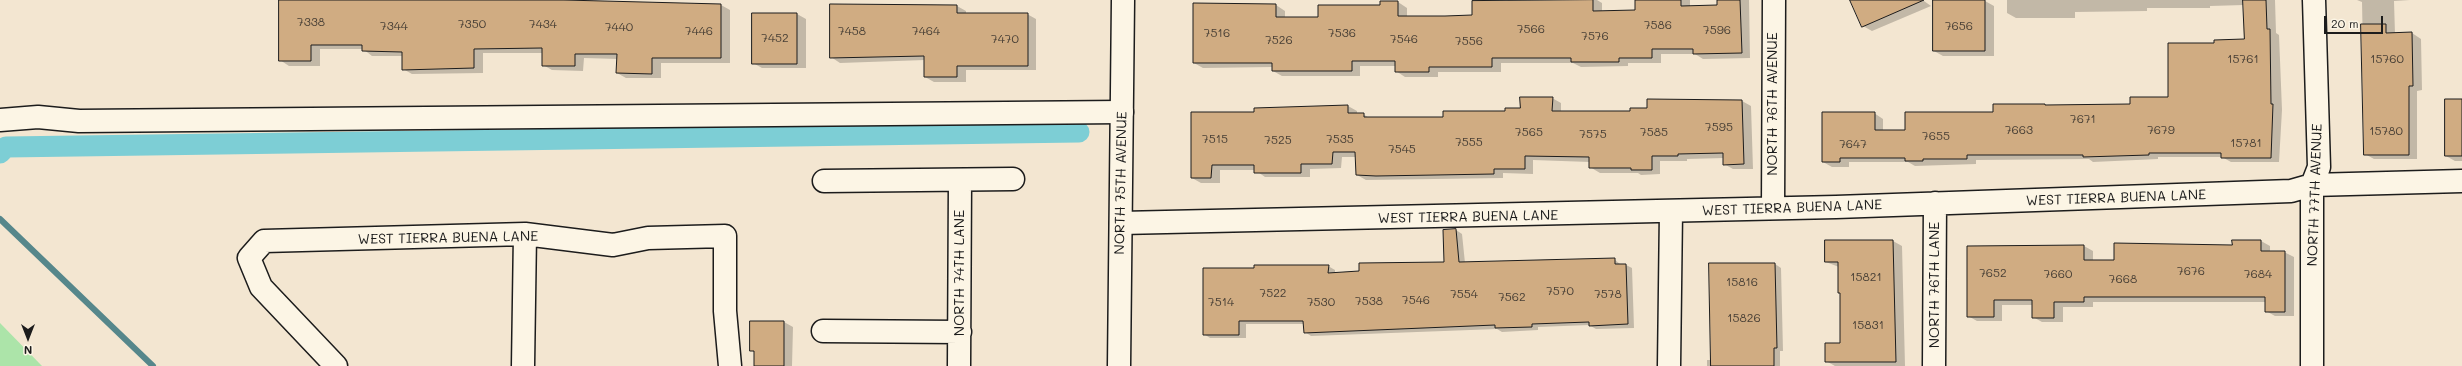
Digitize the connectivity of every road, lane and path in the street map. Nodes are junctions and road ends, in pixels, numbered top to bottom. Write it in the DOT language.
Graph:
graph roads {
  1 [pos="1123,0"];
  2 [pos="1774,0"];
  3 [pos="2314,0"];
  4 [pos="1122,112"];
  5 [pos="0,120"];
  6 [pos="1013,179"];
  7 [pos="960,180"];
  8 [pos="824,181"];
  9 [pos="2462,181"];
  10 [pos="2312,185"];
  11 [pos="1935,203"];
  12 [pos="1773,208"];
  13 [pos="1671,211"];
  14 [pos="1121,223"];
  15 [pos="525,234"];
  16 [pos="823,331"];
  17 [pos="960,332"];
  18 [pos="336,366"];
  19 [pos="523,366"];
  20 [pos="730,366"];
  21 [pos="959,366"];
  22 [pos="1119,366"];
  23 [pos="1669,366"];
  24 [pos="1934,366"];
  25 [pos="2312,366"];
  1 -- 4 [label="street, NORTH 75TH AVENUE"];
  2 -- 12 [label="street, NORTH 76TH AVENUE"];
  3 -- 10 [label="street, NORTH 77TH AVENUE"];
  4 -- 5 [label="street"];
  4 -- 14 [label="street, NORTH 75TH AVENUE"];
  6 -- 7 [label="street"];
  7 -- 8 [label="street"];
  7 -- 17 [label="street, NORTH 74TH LANE"];
  9 -- 10 [label="street, WEST TIERRA BUENA LANE"];
  10 -- 11 [label="street, WEST TIERRA BUENA LANE"];
  10 -- 25 [label="street, NORTH 77TH AVENUE"];
  11 -- 12 [label="street, WEST TIERRA BUENA LANE"];
  11 -- 24 [label="street, NORTH 76TH LANE"];
  12 -- 13 [label="street, WEST TIERRA BUENA LANE"];
  13 -- 14 [label="street, WEST TIERRA BUENA LANE"];
  13 -- 23 [label="street"];
  14 -- 22 [label="street, NORTH 75TH AVENUE"];
  15 -- 18 [label="street, WEST TIERRA BUENA LANE"];
  15 -- 19 [label="street"];
  15 -- 20 [label="street, WEST TIERRA BUENA LANE"];
  16 -- 17 [label="street"];
  17 -- 21 [label="street, NORTH 74TH LANE"];
}
